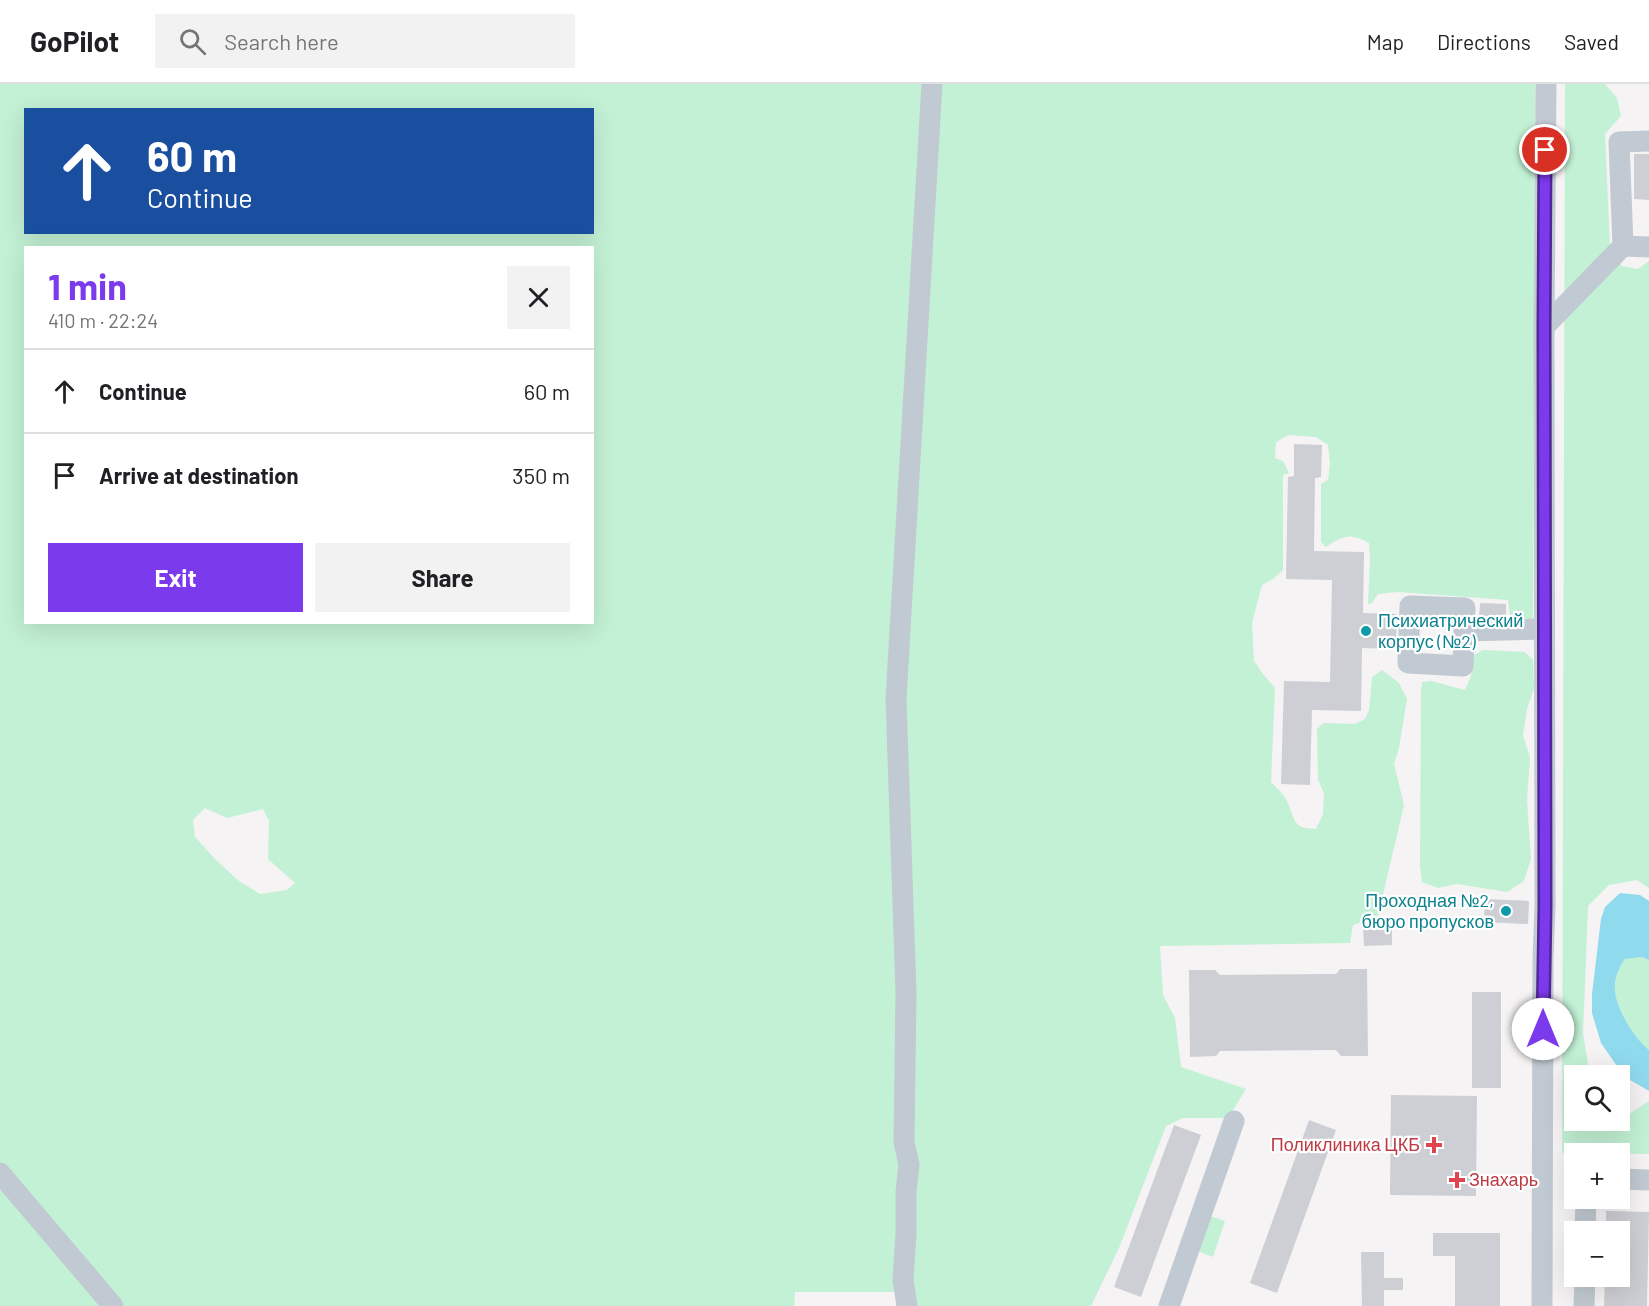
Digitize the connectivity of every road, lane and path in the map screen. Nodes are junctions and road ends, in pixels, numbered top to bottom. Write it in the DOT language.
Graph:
graph roads {
  1 [pos="932,84"];
  2 [pos="1546,84"];
  3 [pos="1649,141"];
  4 [pos="1623,246"];
  5 [pos="1649,246"];
  6 [pos="1544,327"];
  7 [pos="1544,630"];
  8 [pos="1464,631"];
  9 [pos="1234,1121"];
  10 [pos="0,1173"];
  11 [pos="1630,1179"];
  12 [pos="1649,1180"];
  13 [pos="1584,1287"];
  14 [pos="113,1306"];
  15 [pos="907,1306"];
  16 [pos="1168,1306"];
  17 [pos="1542,1306"];
  18 [pos="1584,1306"];
  1 -- 15 [label="lane"];
  2 -- 6 [label="lane"];
  3 -- 4 [label="lane"];
  4 -- 5 [label="lane"];
  4 -- 6 [label="lane"];
  6 -- 7 [label="lane"];
  7 -- 8 [label="lane"];
  7 -- 17 [label="lane"];
  9 -- 16 [label="lane"];
  10 -- 14 [label="lane"];
  11 -- 12 [label="lane"];
  13 -- 18 [label="lane"];
}
